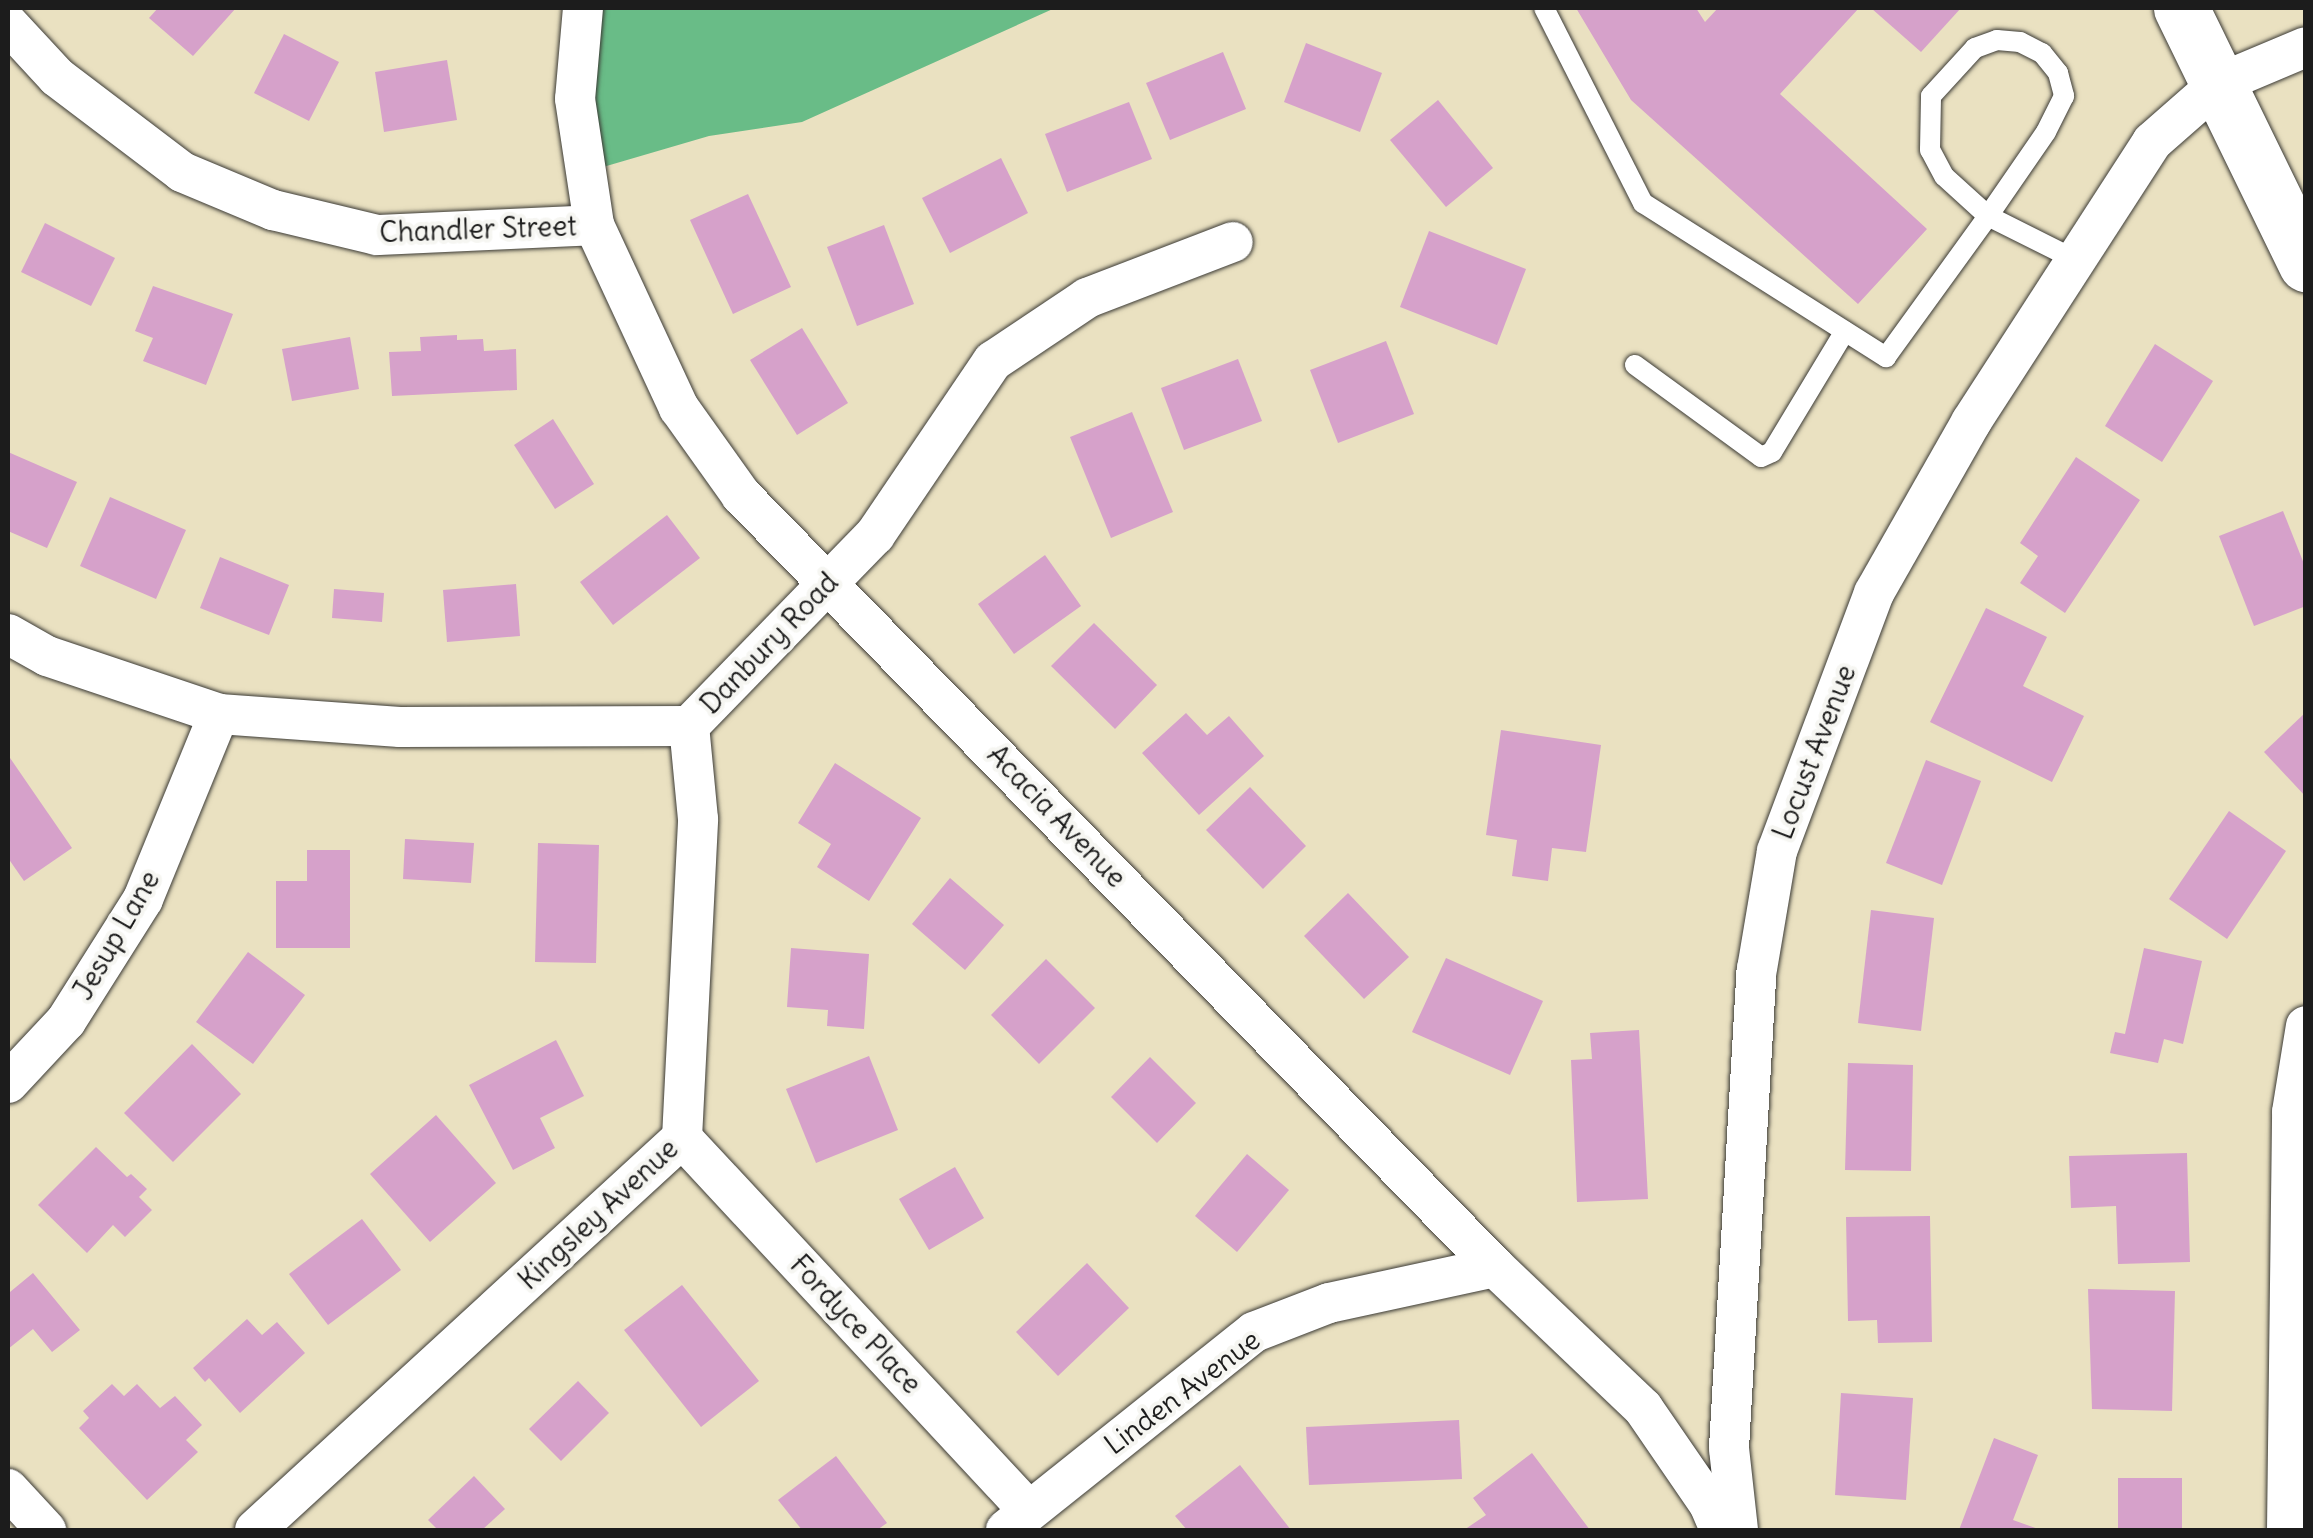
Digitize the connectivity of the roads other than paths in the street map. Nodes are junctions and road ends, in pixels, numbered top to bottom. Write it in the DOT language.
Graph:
graph roads {
  1 [pos="583,8"];
  2 [pos="1544,8"];
  3 [pos="2180,8"];
  4 [pos="8,24"];
  5 [pos="2306,47"];
  6 [pos="2218,84"];
  7 [pos="1988,216"];
  8 [pos="594,225"];
  9 [pos="1233,242"];
  10 [pos="2076,260"];
  11 [pos="2306,264"];
  12 [pos="1845,331"];
  13 [pos="1635,365"];
  14 [pos="828,581"];
  15 [pos="8,634"];
  16 [pos="219,714"];
  17 [pos="689,726"];
  18 [pos="2306,1026"];
  19 [pos="8,1083"];
  20 [pos="682,1138"];
  21 [pos="1495,1267"];
  22 [pos="8,1489"];
  23 [pos="1018,1520"];
  24 [pos="46,1530"];
  25 [pos="256,1530"];
  26 [pos="1720,1530"];
  27 [pos="1738,1530"];
  28 [pos="2287,1530"];
  1 -- 8 [label="street, Acacia Avenue"];
  2 -- 12 [label="lane"];
  3 -- 6 [label="main road"];
  4 -- 8 [label="street, Chandler Street"];
  5 -- 6 [label="street, Locust Avenue"];
  6 -- 10 [label="street, Locust Avenue"];
  6 -- 11 [label="main road"];
  7 -- 7 [label="lane"];
  7 -- 10 [label="lane"];
  7 -- 12 [label="lane"];
  8 -- 14 [label="street, Acacia Avenue"];
  9 -- 14 [label="street, Danbury Road"];
  10 -- 27 [label="street, Locust Avenue"];
  12 -- 13 [label="lane"];
  14 -- 17 [label="street, Danbury Road"];
  14 -- 21 [label="street, Acacia Avenue"];
  15 -- 16 [label="street, Danbury Road"];
  16 -- 17 [label="street, Danbury Road"];
  16 -- 19 [label="street, Jesup Lane"];
  17 -- 20 [label="street, Kingsley Avenue"];
  18 -- 28 [label="street"];
  20 -- 23 [label="street, Fordyce Place"];
  20 -- 25 [label="street, Kingsley Avenue"];
  21 -- 23 [label="street, Linden Avenue"];
  21 -- 26 [label="street, Acacia Avenue"];
  22 -- 24 [label="street"];
}
